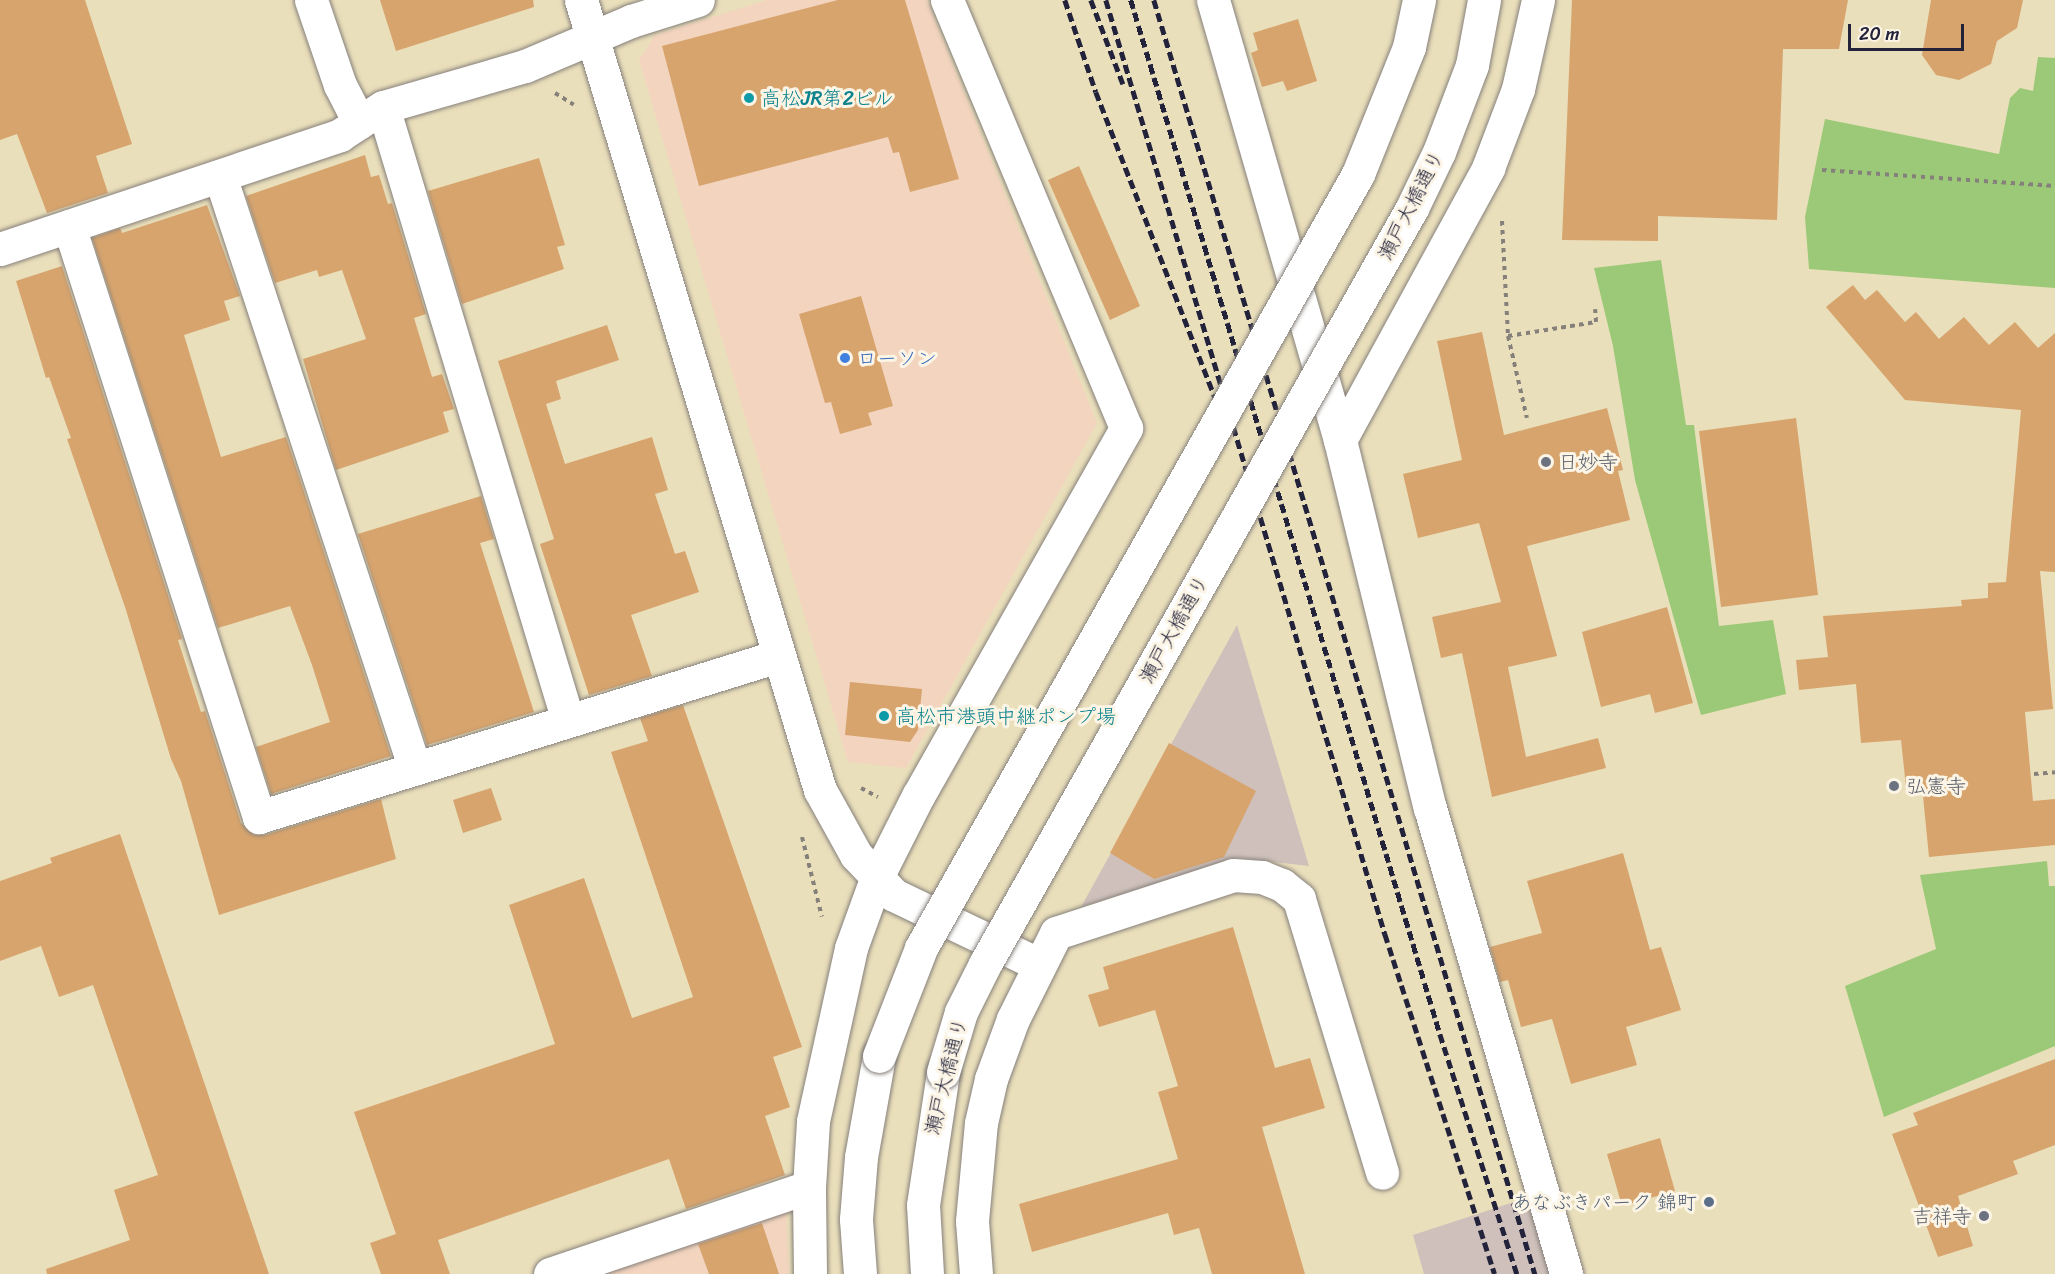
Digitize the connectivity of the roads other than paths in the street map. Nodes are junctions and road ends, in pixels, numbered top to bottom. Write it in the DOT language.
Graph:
graph roads {
  1 [pos="311,0"];
  2 [pos="582,0"];
  3 [pos="698,0"];
  4 [pos="947,0"];
  5 [pos="1213,0"];
  6 [pos="1419,0"];
  7 [pos="1484,0"];
  8 [pos="1538,0"];
  9 [pos="592,37"];
  10 [pos="361,121"];
  11 [pos="220,176"];
  12 [pos="69,226"];
  13 [pos="0,249"];
  14 [pos="1340,440"];
  15 [pos="778,656"];
  16 [pos="568,721"];
  17 [pos="415,769"];
  18 [pos="876,879"];
  19 [pos="1038,964"];
  20 [pos="1382,1173"];
  21 [pos="809,1187"];
  22 [pos="551,1274"];
  23 [pos="810,1274"];
  24 [pos="860,1274"];
  25 [pos="927,1274"];
  26 [pos="976,1274"];
  27 [pos="1566,1274"];
  1 -- 10 [label="street"];
  2 -- 9 [label="street"];
  3 -- 9 [label="street"];
  4 -- 18 [label="street"];
  5 -- 14 [label="street"];
  6 -- 24 [label="street, bridge"];
  7 -- 25 [label="street, 瀬戸大橋通り, bridge"];
  8 -- 14 [label="street"];
  9 -- 10 [label="street"];
  9 -- 15 [label="street"];
  10 -- 11 [label="street"];
  10 -- 16 [label="street"];
  11 -- 12 [label="street"];
  11 -- 17 [label="street"];
  12 -- 13 [label="street"];
  12 -- 17 [label="street"];
  14 -- 27 [label="street"];
  15 -- 16 [label="street"];
  15 -- 18 [label="street"];
  16 -- 17 [label="street"];
  18 -- 19 [label="street"];
  18 -- 21 [label="street"];
  19 -- 20 [label="street"];
  19 -- 26 [label="street"];
  21 -- 22 [label="street"];
  21 -- 23 [label="street"];
}
